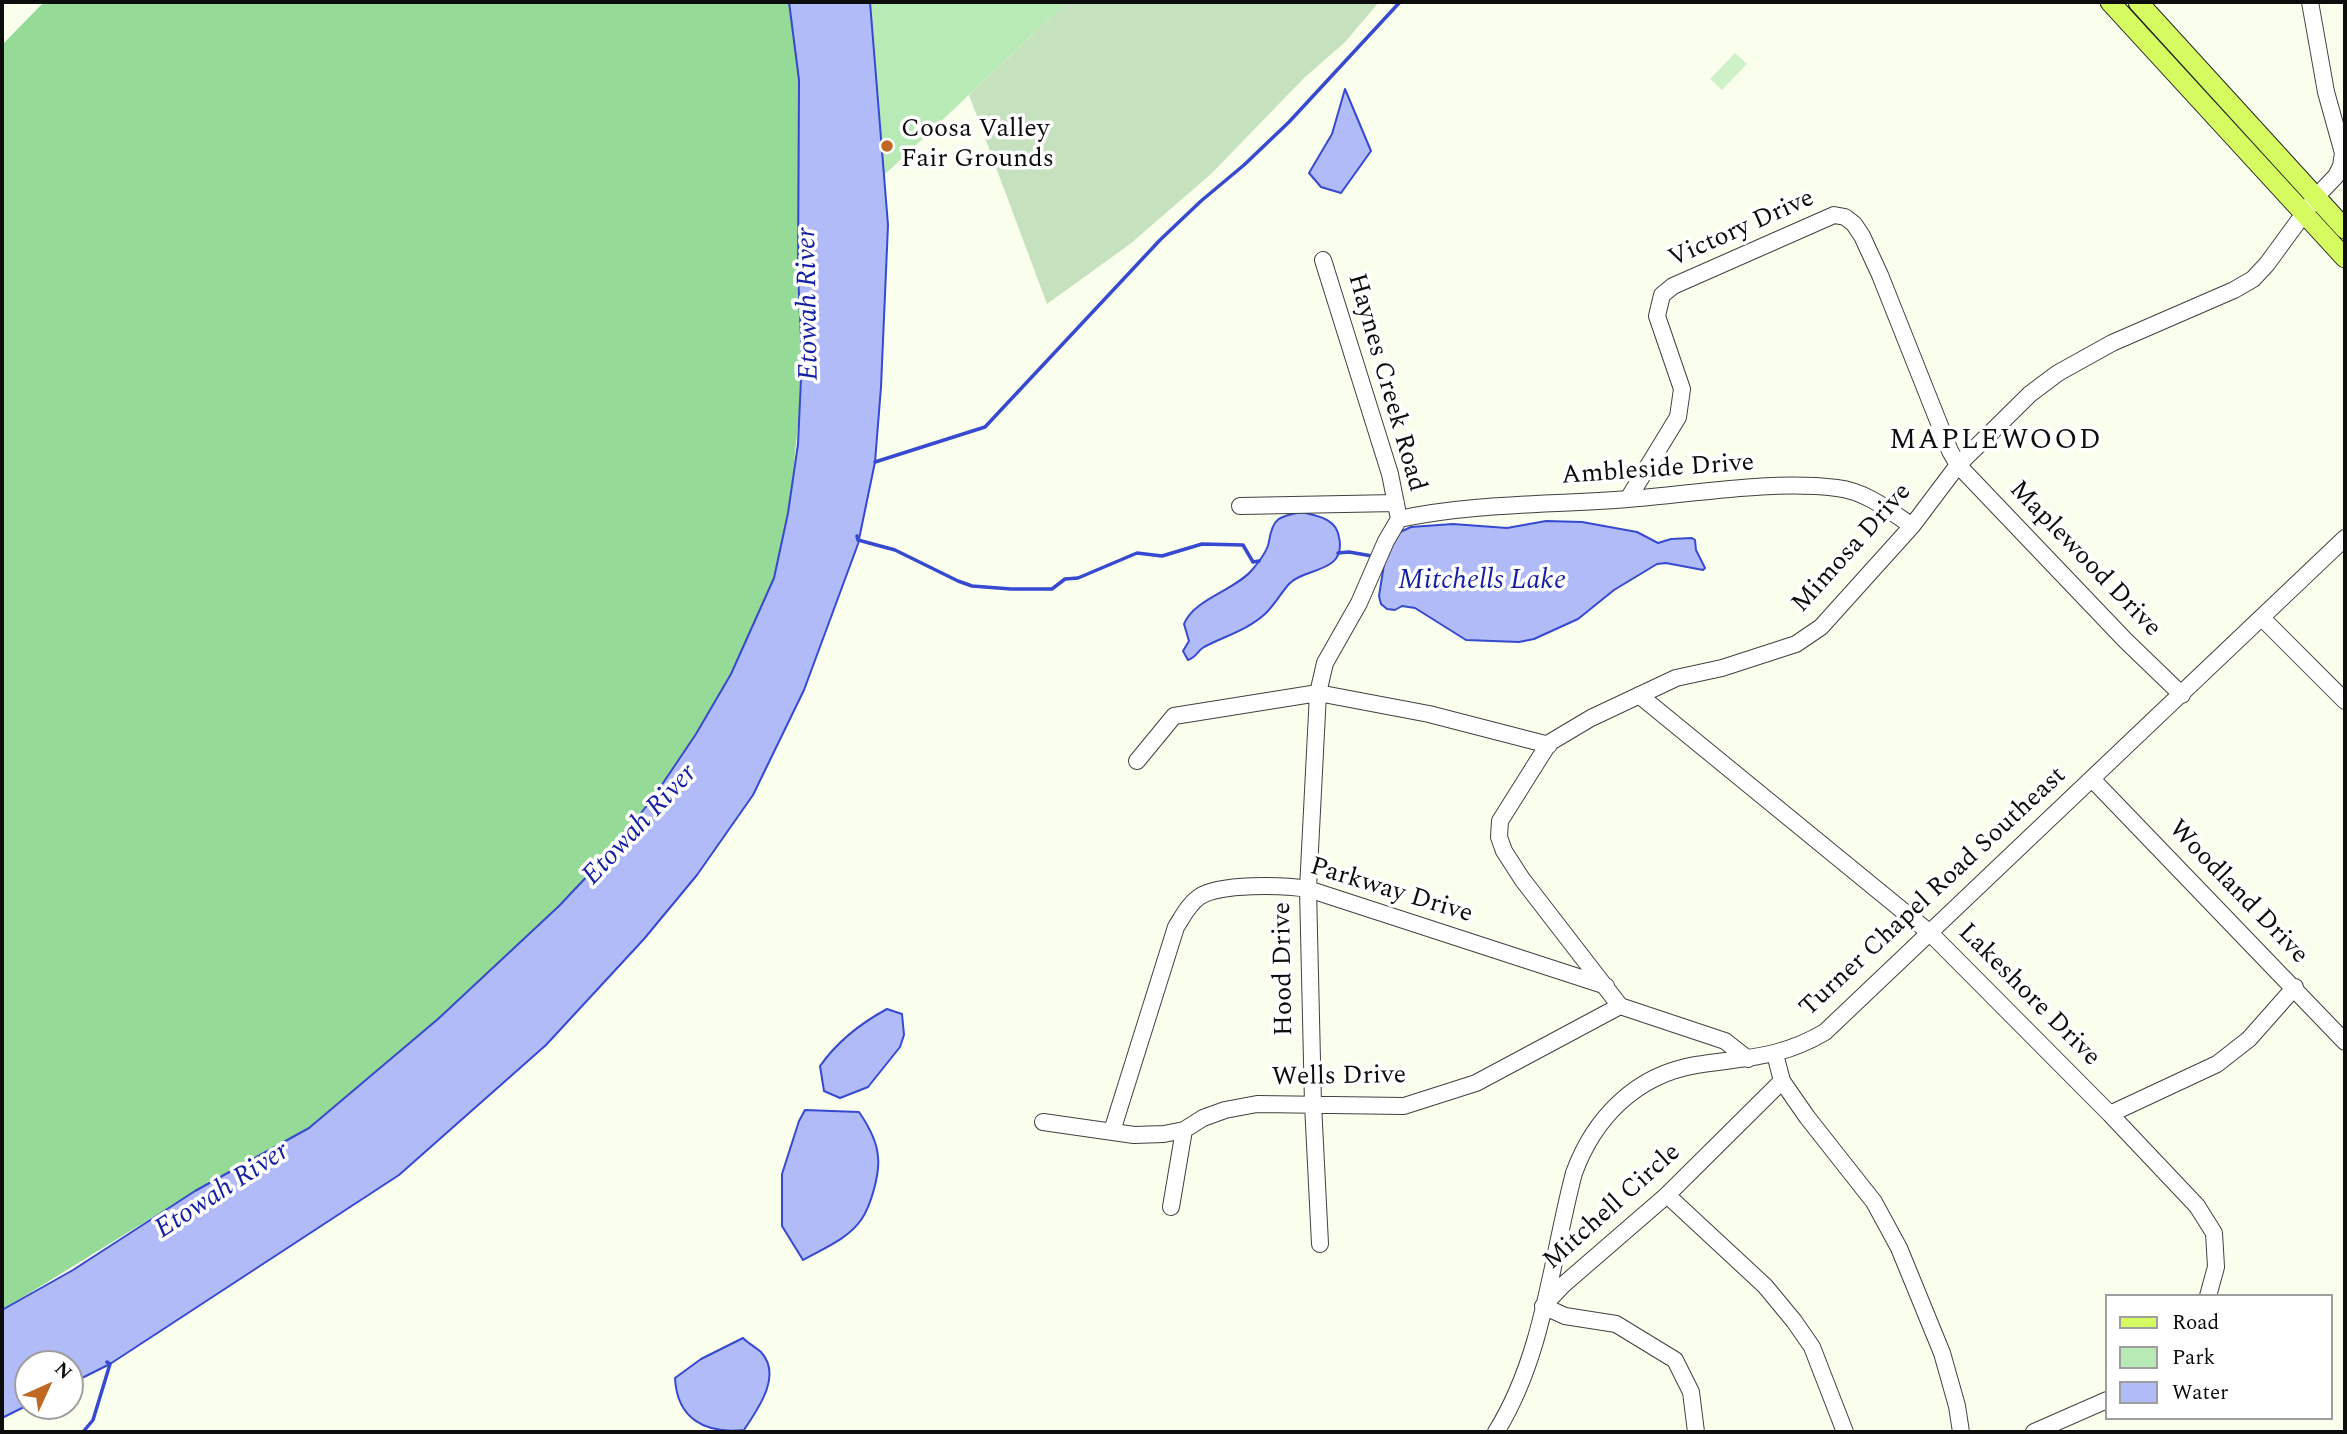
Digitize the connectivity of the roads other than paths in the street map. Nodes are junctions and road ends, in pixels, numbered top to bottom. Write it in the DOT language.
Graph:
graph roads {
  1 [pos="2110,2"];
  2 [pos="2138,2"];
  3 [pos="2310,2"];
  4 [pos="2344,156"];
  5 [pos="2316,197"];
  6 [pos="2303,215"];
  7 [pos="1855,225"];
  8 [pos="2345,229"];
  9 [pos="2345,258"];
  10 [pos="1323,260"];
  11 [pos="1958,465"];
  12 [pos="1628,499"];
  13 [pos="1240,506"];
  14 [pos="1398,511"];
  15 [pos="1912,526"];
  16 [pos="2345,538"];
  17 [pos="2262,618"];
  18 [pos="1318,693"];
  19 [pos="1639,695"];
  20 [pos="2182,695"];
  21 [pos="2345,701"];
  22 [pos="1549,745"];
  23 [pos="1137,761"];
  24 [pos="2092,779"];
  25 [pos="1308,889"];
  26 [pos="1930,933"];
  27 [pos="1606,986"];
  28 [pos="2295,987"];
  29 [pos="1620,1006"];
  30 [pos="2345,1042"];
  31 [pos="1775,1054"];
  32 [pos="1748,1059"];
  33 [pos="1782,1081"];
  34 [pos="1313,1104"];
  35 [pos="2110,1114"];
  36 [pos="1043,1122"];
  37 [pos="1184,1130"];
  38 [pos="1112,1131"];
  39 [pos="1667,1195"];
  40 [pos="1171,1207"];
  41 [pos="1320,1244"];
  42 [pos="2209,1294"];
  43 [pos="1544,1306"];
  44 [pos="2106,1400"];
  45 [pos="1496,1432"];
  46 [pos="1696,1432"];
  47 [pos="1845,1432"];
  48 [pos="1961,1432"];
  49 [pos="2034,1432"];
  1 -- 6 [label="main road"];
  2 -- 5 [label="main road"];
  3 -- 4 [label="street"];
  4 -- 5 [label="street, Mimosa Drive"];
  5 -- 6 [label="street, Mimosa Drive"];
  5 -- 8 [label="main road"];
  6 -- 9 [label="main road"];
  6 -- 11 [label="street, Mimosa Drive"];
  7 -- 11 [label="street, Maplewood Drive"];
  7 -- 12 [label="street, Victory Drive"];
  10 -- 14 [label="street, Haynes Creek Road"];
  11 -- 15 [label="street, Mimosa Drive"];
  11 -- 20 [label="street, Maplewood Drive"];
  12 -- 14 [label="street, Ambleside Drive"];
  12 -- 15 [label="street, Ambleside Drive"];
  13 -- 14 [label="street, Ambleside Drive"];
  14 -- 18 [label="street"];
  15 -- 19 [label="street, Mimosa Drive"];
  16 -- 17 [label="street, Turner Chapel Road Southeast"];
  17 -- 20 [label="street, Turner Chapel Road Southeast"];
  17 -- 21 [label="street"];
  18 -- 22 [label="street"];
  18 -- 23 [label="street"];
  18 -- 25 [label="street, Hood Drive"];
  19 -- 22 [label="street, Mimosa Drive"];
  19 -- 26 [label="street, Lakeshore Drive"];
  20 -- 24 [label="street, Turner Chapel Road Southeast"];
  22 -- 27 [label="street, Mimosa Drive"];
  24 -- 26 [label="street, Turner Chapel Road Southeast"];
  24 -- 28 [label="street, Woodland Drive"];
  25 -- 27 [label="street, Parkway Drive"];
  25 -- 34 [label="street, Hood Drive"];
  25 -- 38 [label="street, Parkway Drive"];
  26 -- 31 [label="street, Turner Chapel Road Southeast"];
  26 -- 35 [label="street, Lakeshore Drive"];
  27 -- 29 [label="street, Mimosa Drive"];
  28 -- 30 [label="street, Woodland Drive"];
  28 -- 35 [label="street"];
  29 -- 32 [label="street"];
  29 -- 34 [label="street, Wells Drive"];
  31 -- 32 [label="street, Turner Chapel Road Southeast"];
  31 -- 33 [label="street"];
  32 -- 43 [label="street, Turner Chapel Road Southeast"];
  33 -- 39 [label="street, Mitchell Circle"];
  33 -- 48 [label="street"];
  34 -- 37 [label="street, Wells Drive"];
  34 -- 41 [label="street, Hood Drive"];
  35 -- 42 [label="street, Lakeshore Drive"];
  36 -- 38 [label="street, Wells Drive"];
  37 -- 38 [label="street, Wells Drive"];
  37 -- 40 [label="street"];
  39 -- 43 [label="street, Mitchell Circle"];
  39 -- 47 [label="street"];
  43 -- 45 [label="street, Turner Chapel Road Southeast"];
  43 -- 46 [label="street, Mitchell Circle"];
  44 -- 49 [label="street"];
}
